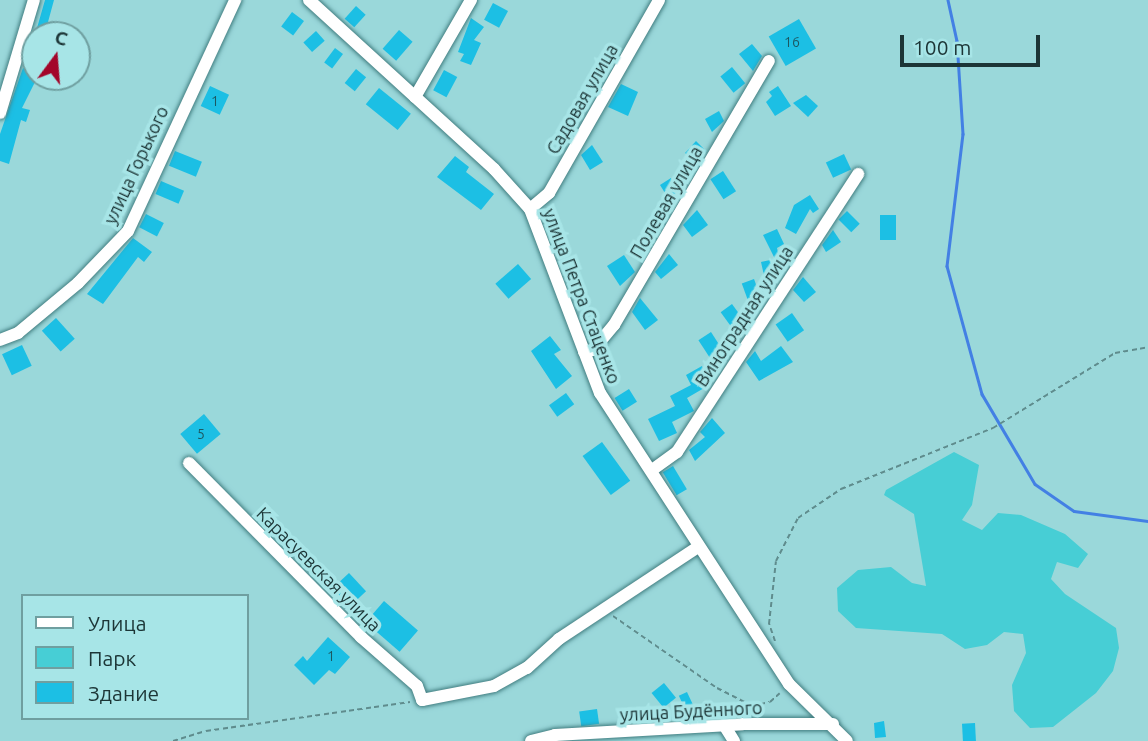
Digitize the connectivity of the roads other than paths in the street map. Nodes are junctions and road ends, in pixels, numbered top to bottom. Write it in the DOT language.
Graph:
graph roads {
  1 [pos="34,0"];
  2 [pos="235,0"];
  3 [pos="309,0"];
  4 [pos="471,0"];
  5 [pos="659,0"];
  6 [pos="769,61"];
  7 [pos="415,97"];
  8 [pos="0,113"];
  9 [pos="858,174"];
  10 [pos="530,209"];
  11 [pos="0,340"];
  12 [pos="584,352"];
  13 [pos="189,463"];
  14 [pos="652,470"];
  15 [pos="698,547"];
  16 [pos="833,724"];
  17 [pos="724,725"];
  18 [pos="556,738"];
  19 [pos="531,741"];
  20 [pos="734,741"];
  21 [pos="846,741"];
  1 -- 8 [label="street"];
  2 -- 11 [label="street, улица Горького"];
  3 -- 7 [label="street, улица Петра Стаценко"];
  4 -- 7 [label="street"];
  5 -- 10 [label="street, Садовая улица"];
  6 -- 12 [label="street, Полевая улица"];
  7 -- 10 [label="street, улица Петра Стаценко"];
  9 -- 14 [label="street, Виноградная улица"];
  10 -- 12 [label="street, улица Петра Стаценко"];
  12 -- 14 [label="street, улица Петра Стаценко"];
  13 -- 15 [label="street, Карасуевская улица"];
  14 -- 15 [label="street, улица Петра Стаценко"];
  15 -- 16 [label="street, улица Петра Стаценко"];
  16 -- 17 [label="street, улица Будённого"];
  16 -- 21 [label="street"];
  17 -- 18 [label="street, улица Будённого"];
  17 -- 20 [label="street"];
  18 -- 19 [label="street, улица Будённого"];
}
